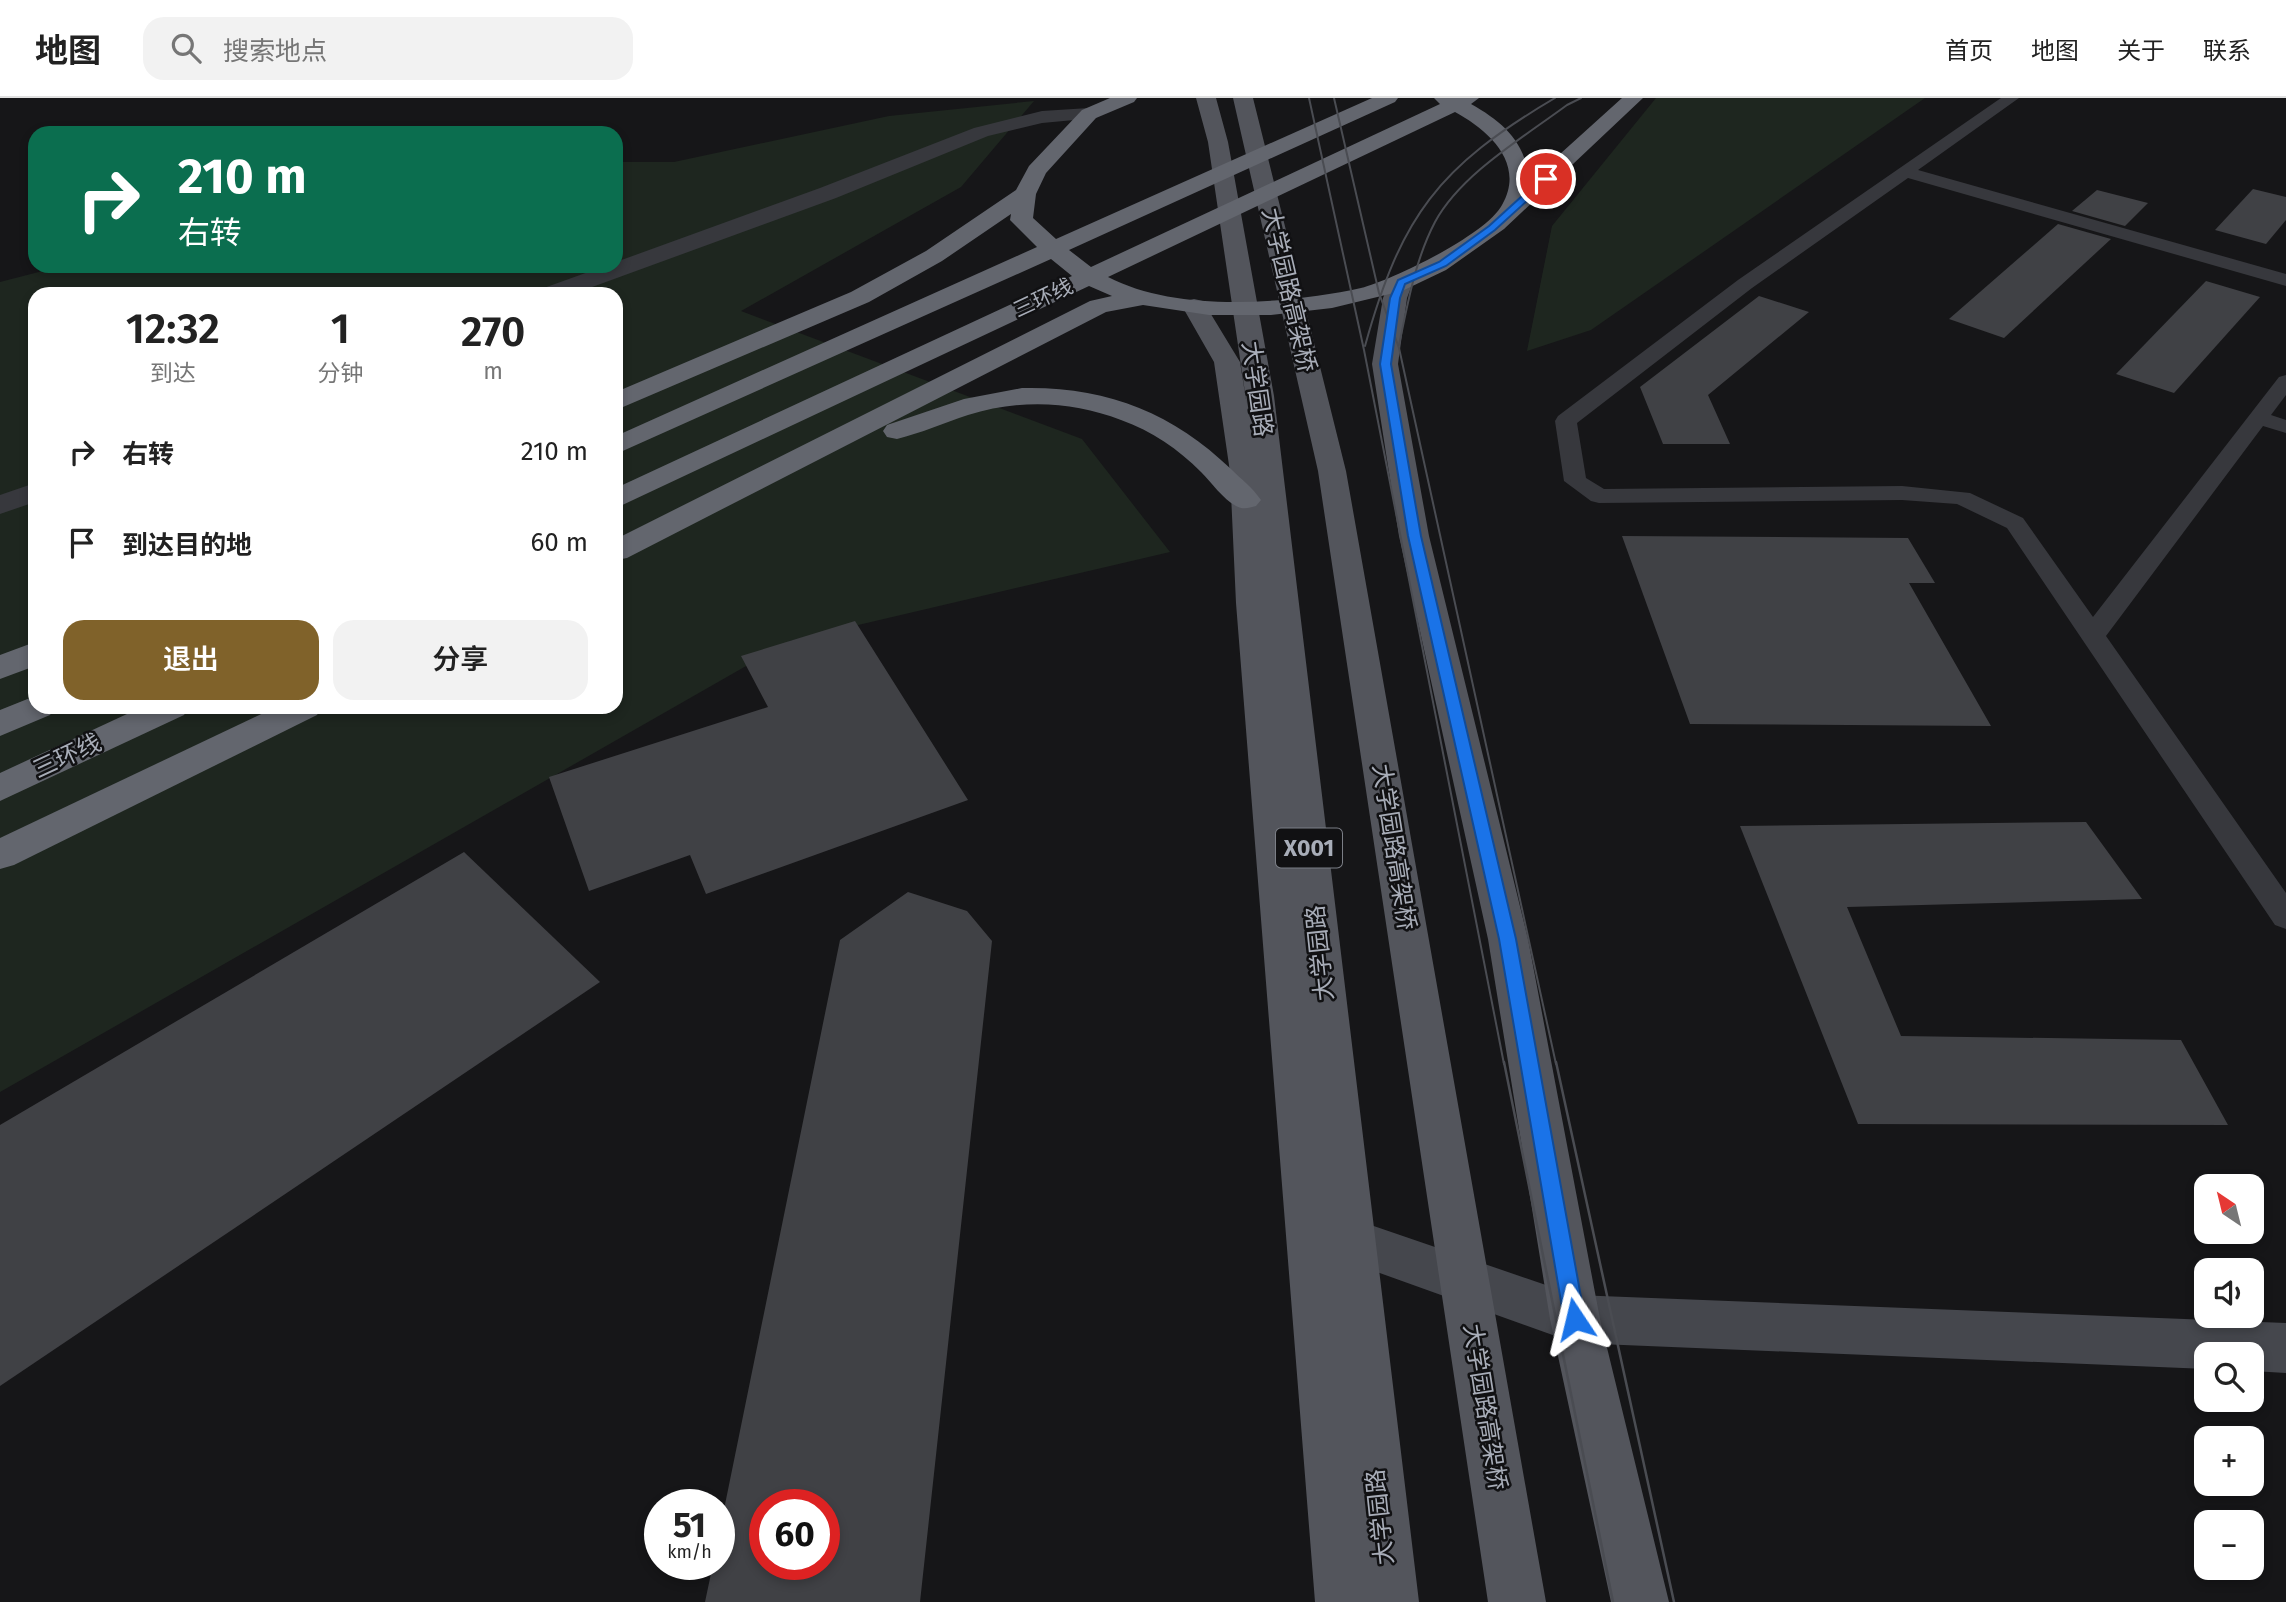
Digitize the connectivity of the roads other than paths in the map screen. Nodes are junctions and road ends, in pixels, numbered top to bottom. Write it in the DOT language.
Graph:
graph roads {
  1 [pos="1126,98"];
  2 [pos="1206,98"];
  3 [pos="1243,98"];
  4 [pos="1388,98"];
  5 [pos="1444,98"];
  6 [pos="1469,98"];
  7 [pos="1633,98"];
  8 [pos="2011,98"];
  9 [pos="1098,107"];
  10 [pos="1906,173"];
  11 [pos="1025,194"];
  12 [pos="1512,209"];
  13 [pos="623,267"];
  14 [pos="608,273"];
  15 [pos="2286,280"];
  16 [pos="1401,282"];
  17 [pos="569,287"];
  18 [pos="1142,298"];
  19 [pos="1195,306"];
  20 [pos="2286,380"];
  21 [pos="623,399"];
  22 [pos="2258,417"];
  23 [pos="2286,427"];
  24 [pos="623,443"];
  25 [pos="756,480"];
  26 [pos="28,495"];
  27 [pos="623,496"];
  28 [pos="1246,500"];
  29 [pos="0,505"];
  30 [pos="623,547"];
  31 [pos="2092,636"];
  32 [pos="28,656"];
  33 [pos="0,668"];
  34 [pos="28,711"];
  35 [pos="157,714"];
  36 [pos="291,714"];
  37 [pos="0,724"];
  38 [pos="0,788"];
  39 [pos="0,855"];
  40 [pos="2286,917"];
  41 [pos="1307,1225"];
  42 [pos="1575,1319"];
  43 [pos="2286,1348"];
  44 [pos="1344,1602"];
  45 [pos="1390,1602"];
  46 [pos="1517,1602"];
  47 [pos="1640,1602"];
  1 -- 9 [label="highway"];
  2 -- 45 [label="main road, 大学园路 / X001"];
  3 -- 46 [label="main road, 大学园路高架桥"];
  4 -- 24 [label="highway, 三环线"];
  5 -- 12 [label="highway"];
  6 -- 27 [label="highway, 三环线"];
  7 -- 12 [label="highway"];
  8 -- 10 [label="lane"];
  9 -- 11 [label="highway"];
  9 -- 13 [label="street"];
  10 -- 15 [label="lane"];
  10 -- 31 [label="lane"];
  11 -- 18 [label="highway"];
  11 -- 21 [label="highway"];
  12 -- 16 [label="highway"];
  14 -- 17 [label="street"];
  16 -- 19 [label="highway"];
  16 -- 42 [label="main road"];
  18 -- 19 [label="highway"];
  18 -- 25 [label="highway"];
  19 -- 28 [label="main road, 大学园路 / X001"];
  20 -- 22 [label="lane"];
  22 -- 23 [label="lane"];
  22 -- 31 [label="lane"];
  25 -- 28 [label="highway"];
  25 -- 30 [label="highway"];
  26 -- 29 [label="street"];
  28 -- 41 [label="main road, 大学园路 / X001"];
  31 -- 40 [label="lane"];
  32 -- 33 [label="highway"];
  34 -- 37 [label="highway"];
  35 -- 38 [label="highway, 三环线"];
  36 -- 39 [label="highway"];
  41 -- 42 [label="street"];
  41 -- 44 [label="main road, 大学园路 / X001"];
  42 -- 43 [label="street"];
  42 -- 47 [label="main road"];
}
